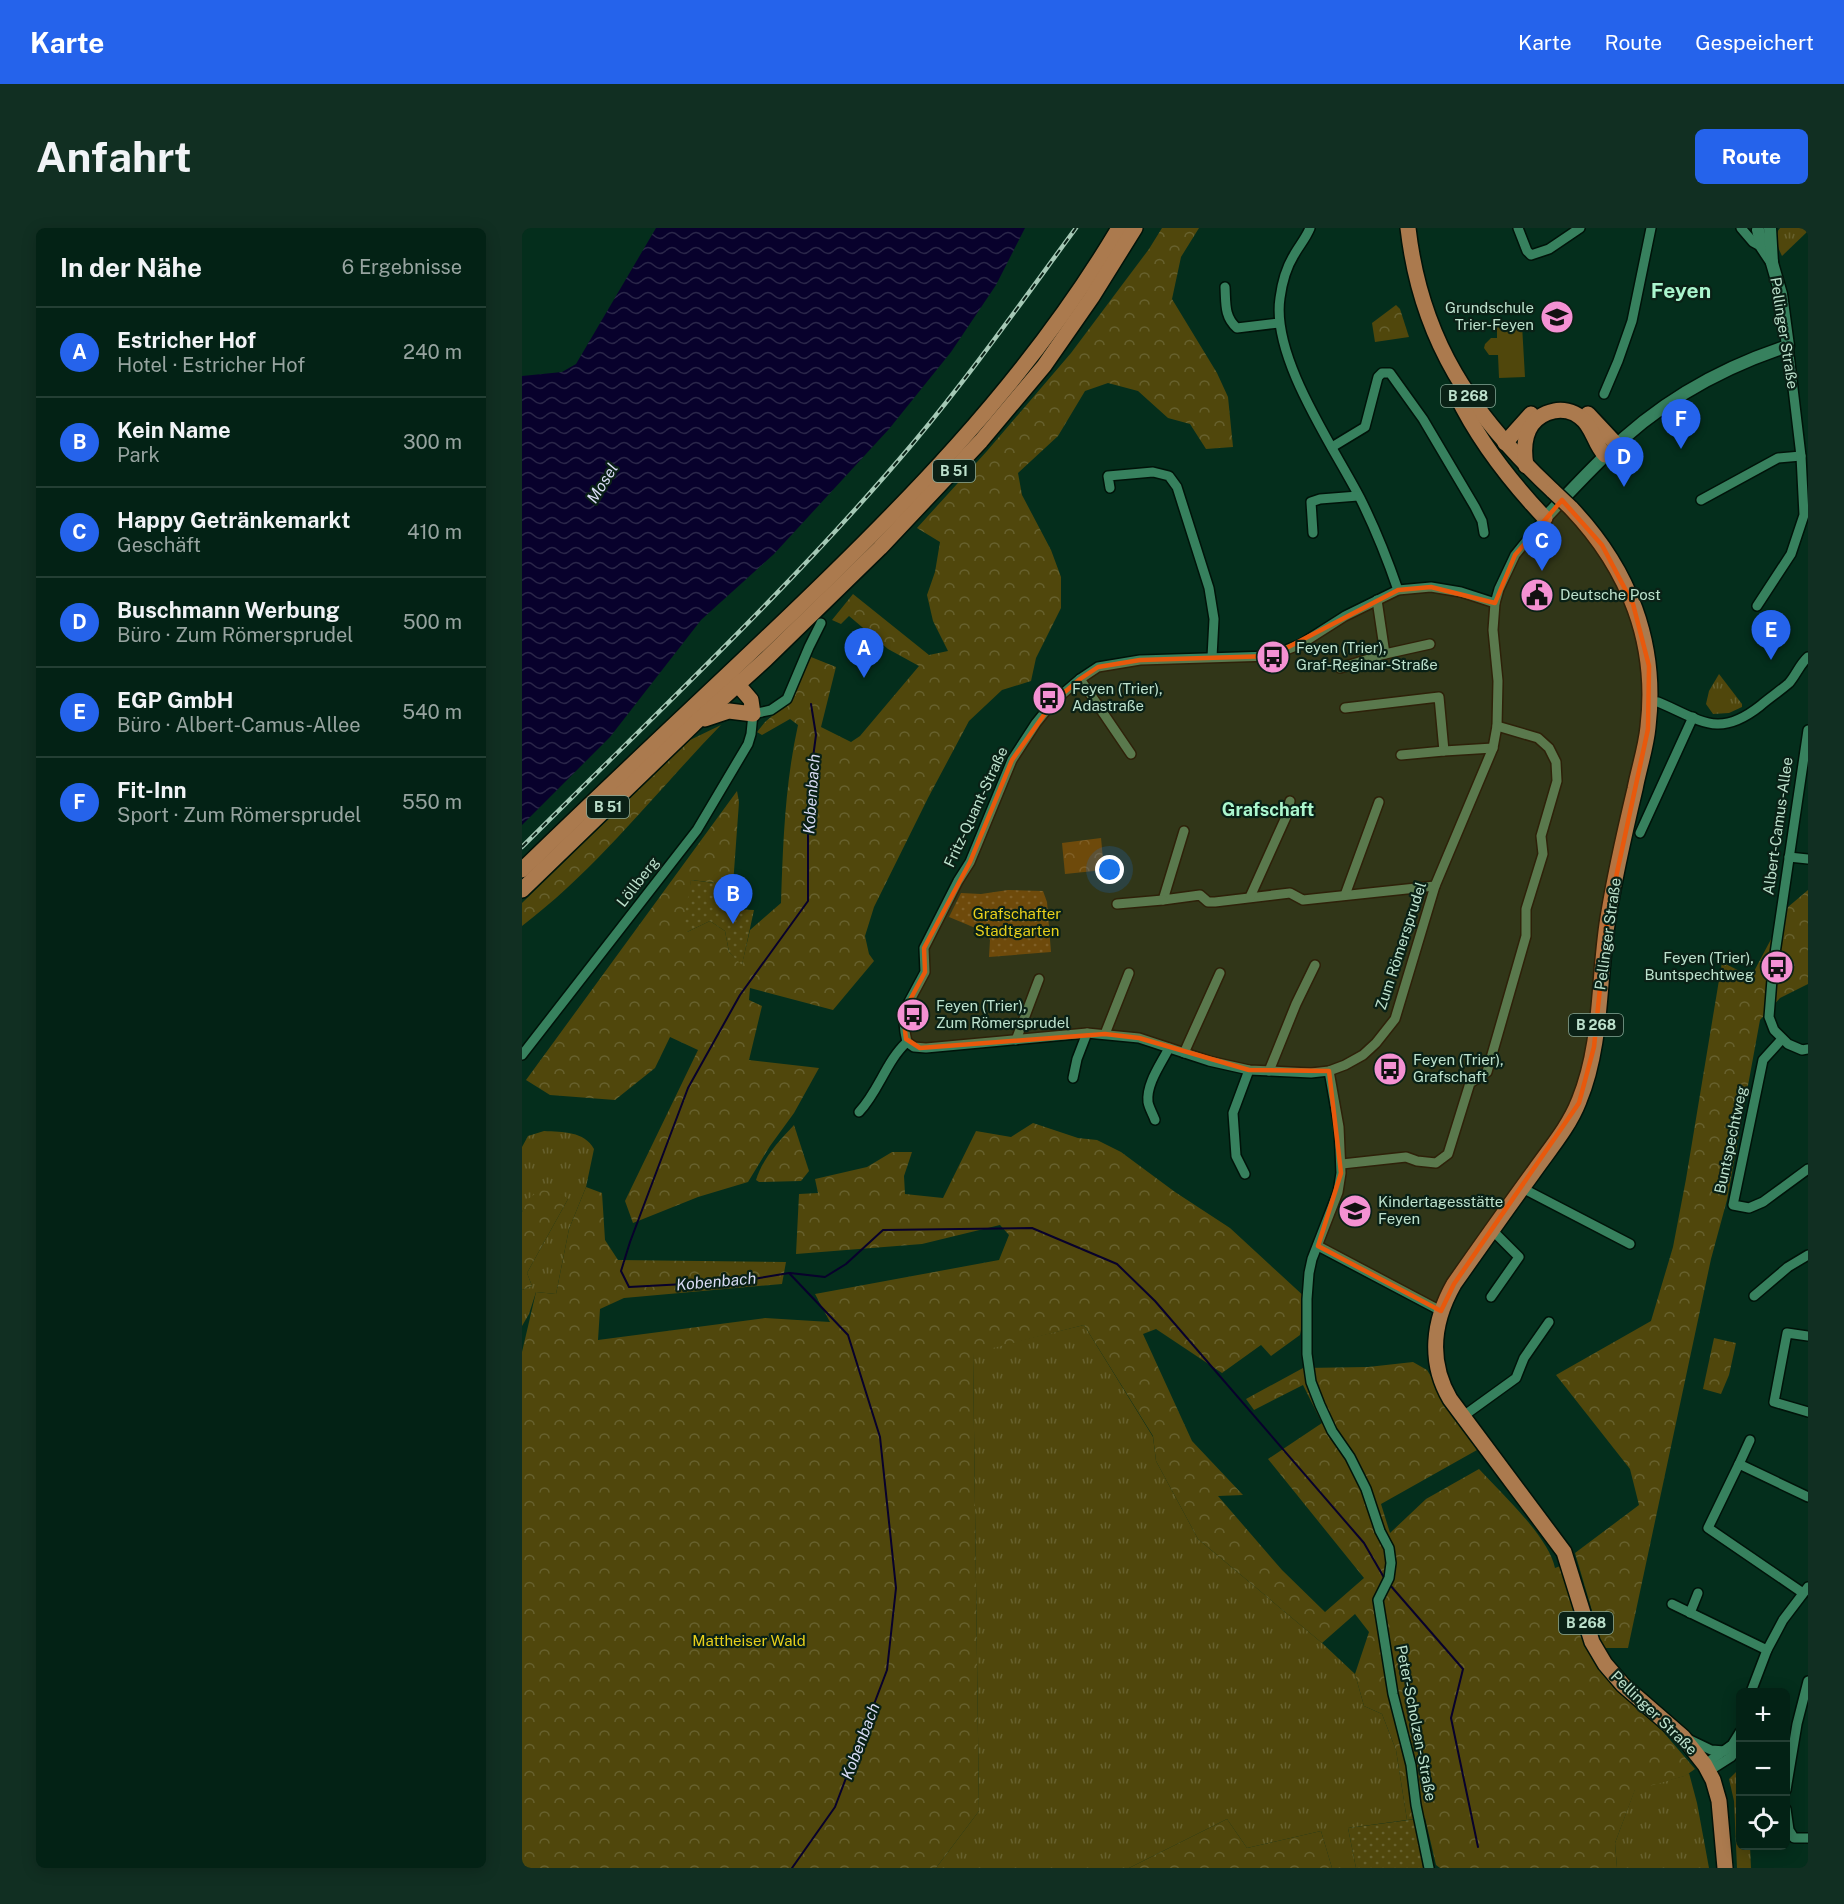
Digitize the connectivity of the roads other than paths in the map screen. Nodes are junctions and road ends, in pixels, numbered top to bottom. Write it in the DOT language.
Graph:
graph roads {
  1 [pos="1119,228"];
  2 [pos="1135,228"];
  3 [pos="1310,228"];
  4 [pos="1408,228"];
  5 [pos="1518,228"];
  6 [pos="1580,228"];
  7 [pos="1651,228"];
  8 [pos="1741,228"];
  9 [pos="1763,229"];
  10 [pos="1762,248"];
  11 [pos="1772,263"];
  12 [pos="1225,287"];
  13 [pos="1279,323"];
  14 [pos="1438,343"];
  15 [pos="1788,346"];
  16 [pos="1604,394"];
  17 [pos="1505,443"];
  18 [pos="1332,447"];
  19 [pos="1611,450"];
  20 [pos="1801,456"];
  21 [pos="1526,466"];
  22 [pos="1110,488"];
  23 [pos="1358,496"];
  24 [pos="1701,500"];
  25 [pos="1806,516"];
  26 [pos="1545,518"];
  27 [pos="1313,533"];
  28 [pos="1484,533"];
  29 [pos="1398,590"];
  30 [pos="1377,600"];
  31 [pos="1495,603"];
  32 [pos="1757,606"];
  33 [pos="821,623"];
  34 [pos="1430,644"];
  35 [pos="1385,654"];
  36 [pos="1212,657"];
  37 [pos="1808,657"];
  38 [pos="1340,668"];
  39 [pos="1080,679"];
  40 [pos="733,684"];
  41 [pos="1650,701"];
  42 [pos="1345,708"];
  43 [pos="771,710"];
  44 [pos="751,713"];
  45 [pos="1693,717"];
  46 [pos="694,724"];
  47 [pos="1497,726"];
  48 [pos="1808,736"];
  49 [pos="1493,748"];
  50 [pos="1444,751"];
  51 [pos="1131,754"];
  52 [pos="1401,755"];
  53 [pos="1290,801"];
  54 [pos="1379,802"];
  55 [pos="1184,831"];
  56 [pos="1640,833"];
  57 [pos="1789,857"];
  58 [pos="1808,859"];
  59 [pos="522,870"];
  60 [pos="1435,886"];
  61 [pos="522,890"];
  62 [pos="1345,895"];
  63 [pos="1250,897"];
  64 [pos="1163,900"];
  65 [pos="1116,904"];
  66 [pos="1315,965"];
  67 [pos="1129,973"];
  68 [pos="1220,973"];
  69 [pos="1039,979"];
  70 [pos="1087,1033"];
  71 [pos="1105,1034"];
  72 [pos="1782,1039"];
  73 [pos="1016,1040"];
  74 [pos="908,1042"];
  75 [pos="1169,1048"];
  76 [pos="1808,1049"];
  77 [pos="1184,1053"];
  78 [pos="522,1055"];
  79 [pos="1250,1070"];
  80 [pos="1269,1071"];
  81 [pos="1329,1071"];
  82 [pos="1073,1078"];
  83 [pos="859,1112"];
  84 [pos="1155,1120"];
  85 [pos="1342,1164"];
  86 [pos="1808,1170"];
  87 [pos="1245,1174"];
  88 [pos="1522,1188"];
  89 [pos="1491,1230"];
  90 [pos="1630,1244"];
  91 [pos="1318,1246"];
  92 [pos="1808,1255"];
  93 [pos="1754,1296"];
  94 [pos="1491,1297"];
  95 [pos="1441,1311"];
  96 [pos="1549,1322"];
  97 [pos="1808,1336"];
  98 [pos="1808,1412"];
  99 [pos="1462,1417"];
  100 [pos="1750,1440"];
  101 [pos="1739,1464"];
  102 [pos="1808,1497"];
  103 [pos="1806,1590"];
  104 [pos="1698,1593"];
  105 [pos="1672,1604"];
  106 [pos="1690,1613"];
  107 [pos="1767,1650"];
  108 [pos="1808,1681"];
  109 [pos="1753,1688"];
  110 [pos="1683,1737"];
  111 [pos="1736,1738"];
  112 [pos="1736,1750"];
  113 [pos="1725,1751"];
  114 [pos="1790,1762"];
  115 [pos="1709,1771"];
  116 [pos="1790,1832"];
  117 [pos="1808,1838"];
  118 [pos="1429,1868"];
  119 [pos="1725,1868"];
  1 -- 40 [label="main road, B 51"];
  2 -- 40 [label="main road, B 51"];
  3 -- 13 [label="street"];
  4 -- 14 [label="main road, B 268"];
  5 -- 6 [label="street"];
  7 -- 16 [label="street"];
  8 -- 10 [label="street, Pellinger Straße"];
  9 -- 10 [label="street, Pellinger Straße"];
  9 -- 11 [label="street, Pellinger Straße"];
  10 -- 11 [label="street, Pellinger Straße"];
  11 -- 15 [label="street, Pellinger Straße"];
  12 -- 13 [label="street"];
  13 -- 18 [label="street"];
  14 -- 17 [label="main road, B 268"];
  14 -- 26 [label="main road"];
  15 -- 19 [label="street, Zum Römersprudel"];
  15 -- 20 [label="street, Pellinger Straße"];
  17 -- 19 [label="main road"];
  17 -- 21 [label="main road, B 268"];
  18 -- 23 [label="street"];
  18 -- 28 [label="street"];
  19 -- 21 [label="main road"];
  19 -- 26 [label="street, Zum Römersprudel"];
  20 -- 24 [label="street"];
  20 -- 25 [label="street, Pellinger Straße"];
  21 -- 41 [label="main road, B 268, bridge"];
  22 -- 36 [label="street"];
  23 -- 27 [label="street"];
  23 -- 29 [label="street"];
  25 -- 32 [label="street, Pellinger Straße"];
  26 -- 31 [label="street, Zum Römersprudel"];
  29 -- 30 [label="street, Fritz-Quant-Straße"];
  29 -- 31 [label="street, Fritz-Quant-Straße"];
  30 -- 35 [label="street"];
  30 -- 36 [label="street, Fritz-Quant-Straße"];
  31 -- 47 [label="street, Zum Römersprudel"];
  33 -- 43 [label="street"];
  34 -- 35 [label="street"];
  35 -- 38 [label="street"];
  36 -- 39 [label="street, Fritz-Quant-Straße"];
  37 -- 45 [label="street"];
  39 -- 51 [label="street"];
  39 -- 74 [label="street, Fritz-Quant-Straße"];
  40 -- 44 [label="main road"];
  40 -- 46 [label="main road, B 51"];
  40 -- 59 [label="main road, B 51"];
  41 -- 45 [label="street"];
  41 -- 88 [label="main road, Pellinger Straße / B 268"];
  42 -- 50 [label="street"];
  43 -- 44 [label="street"];
  43 -- 44 [label="street"];
  44 -- 46 [label="main road"];
  44 -- 78 [label="street, Löllberg"];
  45 -- 56 [label="street"];
  46 -- 61 [label="main road, B 51"];
  47 -- 49 [label="street, Zum Römersprudel"];
  47 -- 85 [label="street"];
  48 -- 57 [label="street, Albert-Camus-Allee"];
  49 -- 50 [label="street"];
  49 -- 60 [label="street, Zum Römersprudel"];
  50 -- 52 [label="street"];
  53 -- 63 [label="street"];
  54 -- 62 [label="street"];
  55 -- 64 [label="street"];
  57 -- 58 [label="street"];
  57 -- 72 [label="street, Albert-Camus-Allee"];
  60 -- 62 [label="street"];
  60 -- 81 [label="street, Zum Römersprudel"];
  62 -- 63 [label="street"];
  63 -- 64 [label="street"];
  64 -- 65 [label="street"];
  66 -- 80 [label="street"];
  67 -- 71 [label="street"];
  68 -- 77 [label="street"];
  69 -- 73 [label="street"];
  70 -- 71 [label="street, Zum Römersprudel"];
  70 -- 73 [label="street, Zum Römersprudel"];
  70 -- 82 [label="street"];
  71 -- 75 [label="street, Zum Römersprudel"];
  72 -- 76 [label="street"];
  72 -- 86 [label="street, Buntspechtweg"];
  73 -- 74 [label="street, Zum Römersprudel"];
  74 -- 83 [label="street"];
  75 -- 77 [label="street, Zum Römersprudel"];
  75 -- 84 [label="street"];
  77 -- 79 [label="street, Zum Römersprudel"];
  79 -- 80 [label="street, Zum Römersprudel"];
  79 -- 87 [label="street"];
  80 -- 81 [label="street, Zum Römersprudel"];
  81 -- 85 [label="street, Peter-Scholzen-Straße"];
  85 -- 91 [label="street, Peter-Scholzen-Straße"];
  88 -- 89 [label="main road, Pellinger Straße / B 268"];
  88 -- 90 [label="street"];
  89 -- 94 [label="street"];
  89 -- 95 [label="main road, Pellinger Straße / B 268"];
  91 -- 95 [label="street"];
  91 -- 118 [label="street, Peter-Scholzen-Straße"];
  92 -- 93 [label="street"];
  95 -- 99 [label="main road, Pellinger Straße / B 268"];
  96 -- 99 [label="street"];
  97 -- 98 [label="street"];
  99 -- 110 [label="main road, Pellinger Straße / B 268"];
  100 -- 101 [label="street"];
  101 -- 102 [label="street"];
  101 -- 103 [label="street"];
  103 -- 107 [label="street"];
  104 -- 106 [label="street"];
  105 -- 106 [label="street"];
  106 -- 107 [label="street"];
  107 -- 109 [label="street"];
  108 -- 114 [label="street"];
  110 -- 113 [label="street"];
  110 -- 115 [label="main road, Pellinger Straße / B 268"];
  111 -- 113 [label="street"];
  112 -- 115 [label="street"];
  113 -- 115 [label="street"];
  115 -- 119 [label="main road, Pellinger Straße / B 268"];
  116 -- 117 [label="street"];
}
